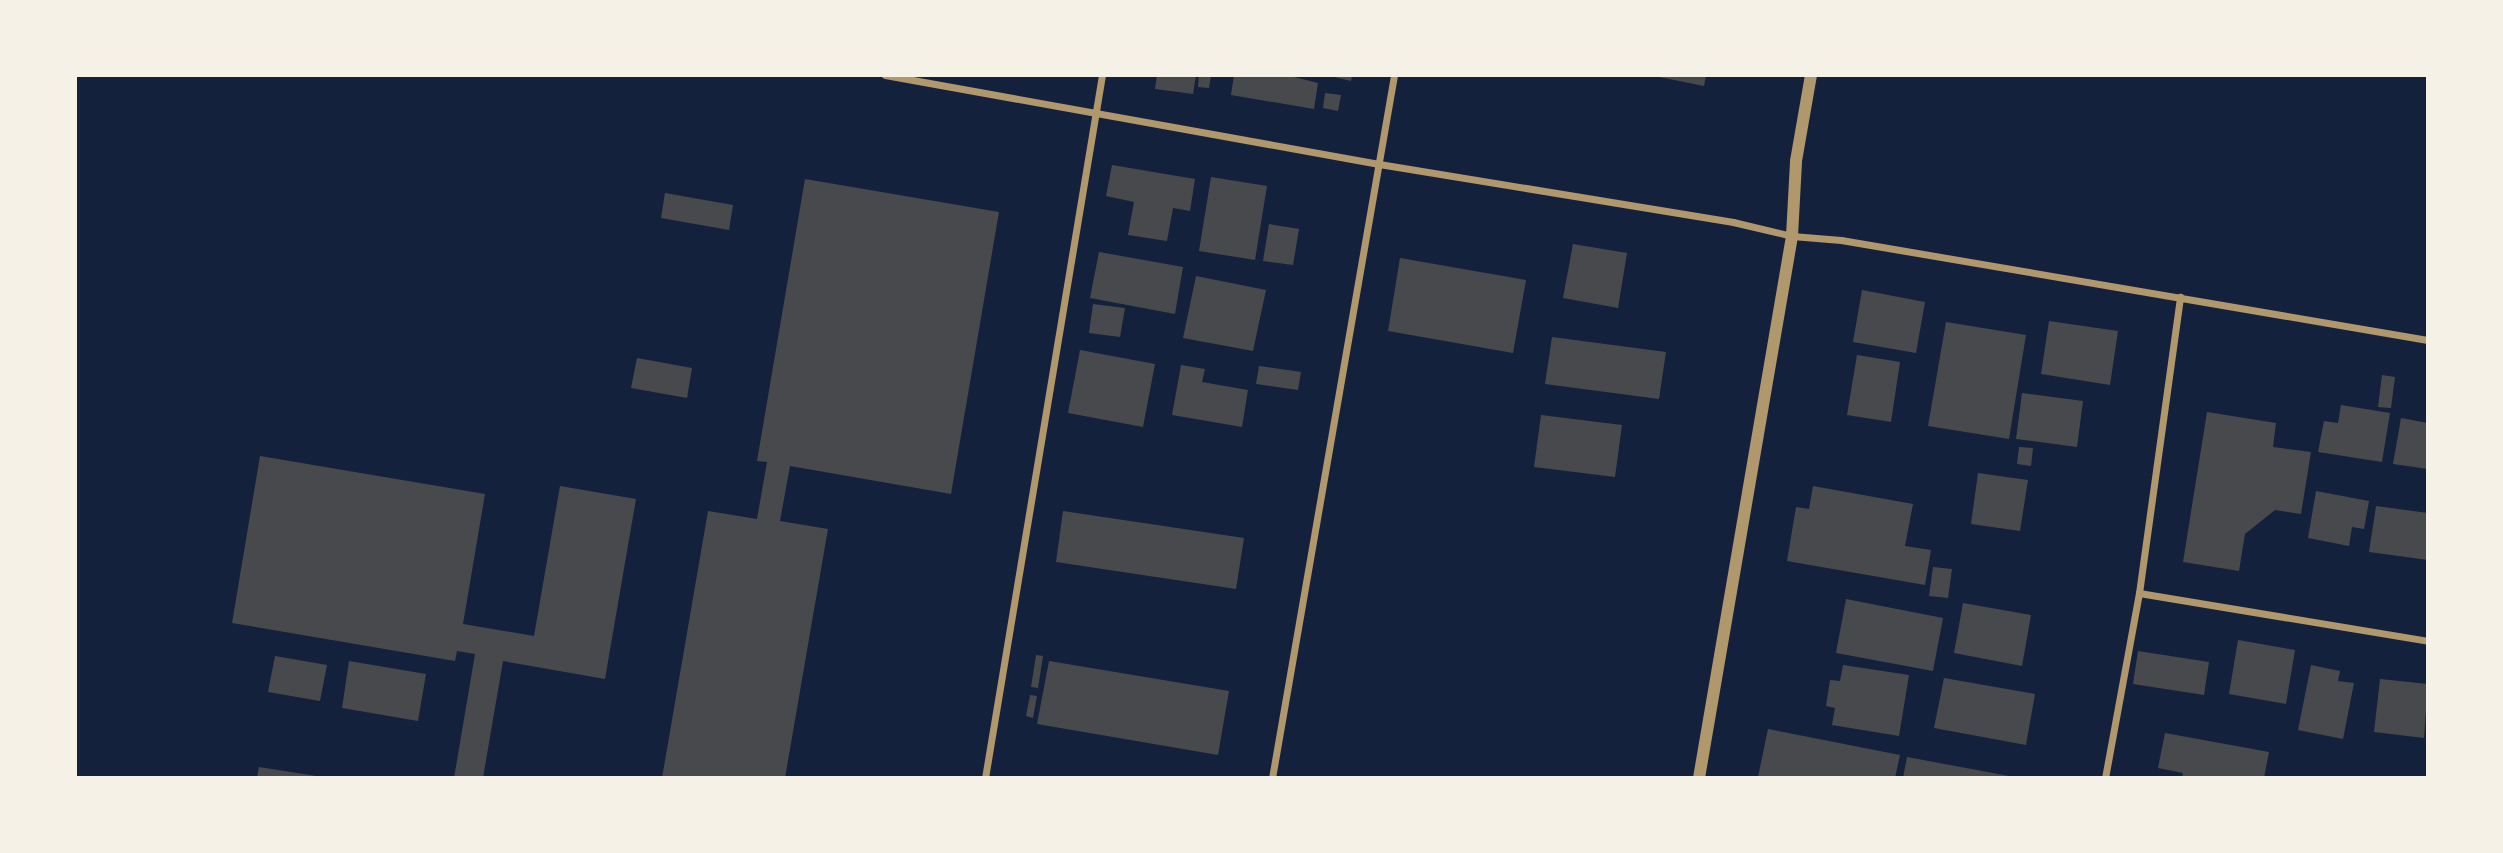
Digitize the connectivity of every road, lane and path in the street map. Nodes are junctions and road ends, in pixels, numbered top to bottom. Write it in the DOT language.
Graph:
graph roads {
  1 [pos="885,75"];
  2 [pos="1102,75"];
  3 [pos="1394,75"];
  4 [pos="1811,75"];
  5 [pos="1096,111"];
  6 [pos="1379,164"];
  7 [pos="1792,236"];
  8 [pos="2180,297"];
  9 [pos="2428,340"];
  10 [pos="2138,593"];
  11 [pos="2428,641"];
  12 [pos="985,778"];
  13 [pos="1272,778"];
  14 [pos="1699,778"];
  15 [pos="2105,778"];
  1 -- 5 [label="street"];
  2 -- 5 [label="street"];
  3 -- 6 [label="street"];
  4 -- 7 [label="street"];
  5 -- 6 [label="street"];
  5 -- 12 [label="street"];
  6 -- 7 [label="street"];
  6 -- 13 [label="street"];
  7 -- 8 [label="street"];
  7 -- 14 [label="street"];
  8 -- 9 [label="street"];
  8 -- 10 [label="street"];
  10 -- 11 [label="street"];
  10 -- 15 [label="street"];
}
